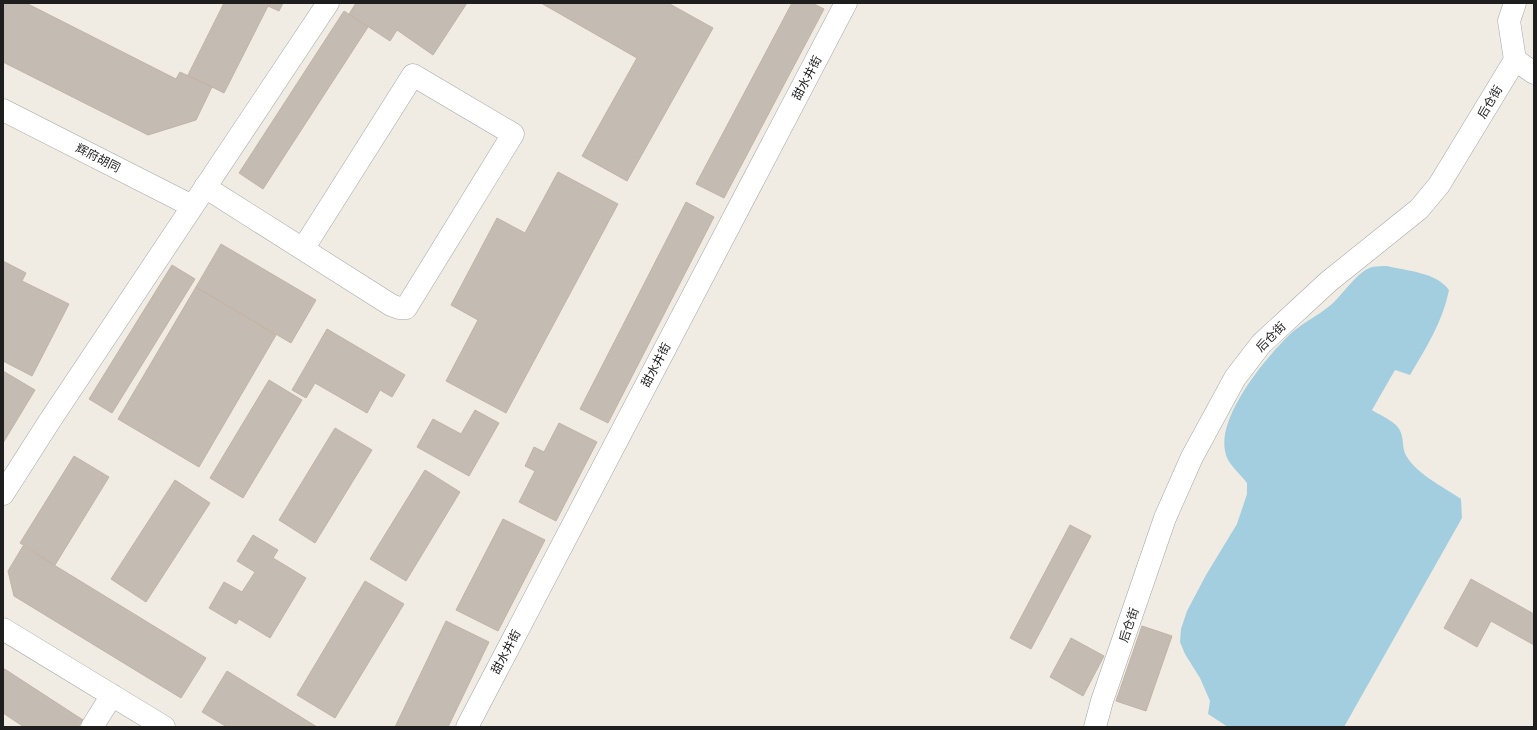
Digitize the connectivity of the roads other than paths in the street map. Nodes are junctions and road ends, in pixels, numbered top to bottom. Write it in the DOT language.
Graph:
graph roads {
  1 [pos="328,3"];
  2 [pos="1515,3"];
  3 [pos="845,4"];
  4 [pos="1515,60"];
  5 [pos="1534,73"];
  6 [pos="3,110"];
  7 [pos="206,187"];
  8 [pos="192,206"];
  9 [pos="303,249"];
  10 [pos="3,494"];
  11 [pos="3,629"];
  12 [pos="112,695"];
  13 [pos="92,727"];
  14 [pos="164,727"];
  15 [pos="467,727"];
  16 [pos="1095,727"];
  1 -- 7 [label="street"];
  2 -- 4 [label="street"];
  3 -- 15 [label="street, 甜水井街"];
  4 -- 5 [label="street"];
  4 -- 16 [label="street, 后仓街"];
  6 -- 8 [label="street, 辉府胡同"];
  7 -- 8 [label="street"];
  7 -- 9 [label="street"];
  8 -- 10 [label="street"];
  9 -- 9 [label="street"];
  11 -- 12 [label="street"];
  12 -- 13 [label="street"];
  12 -- 14 [label="street"];
}
